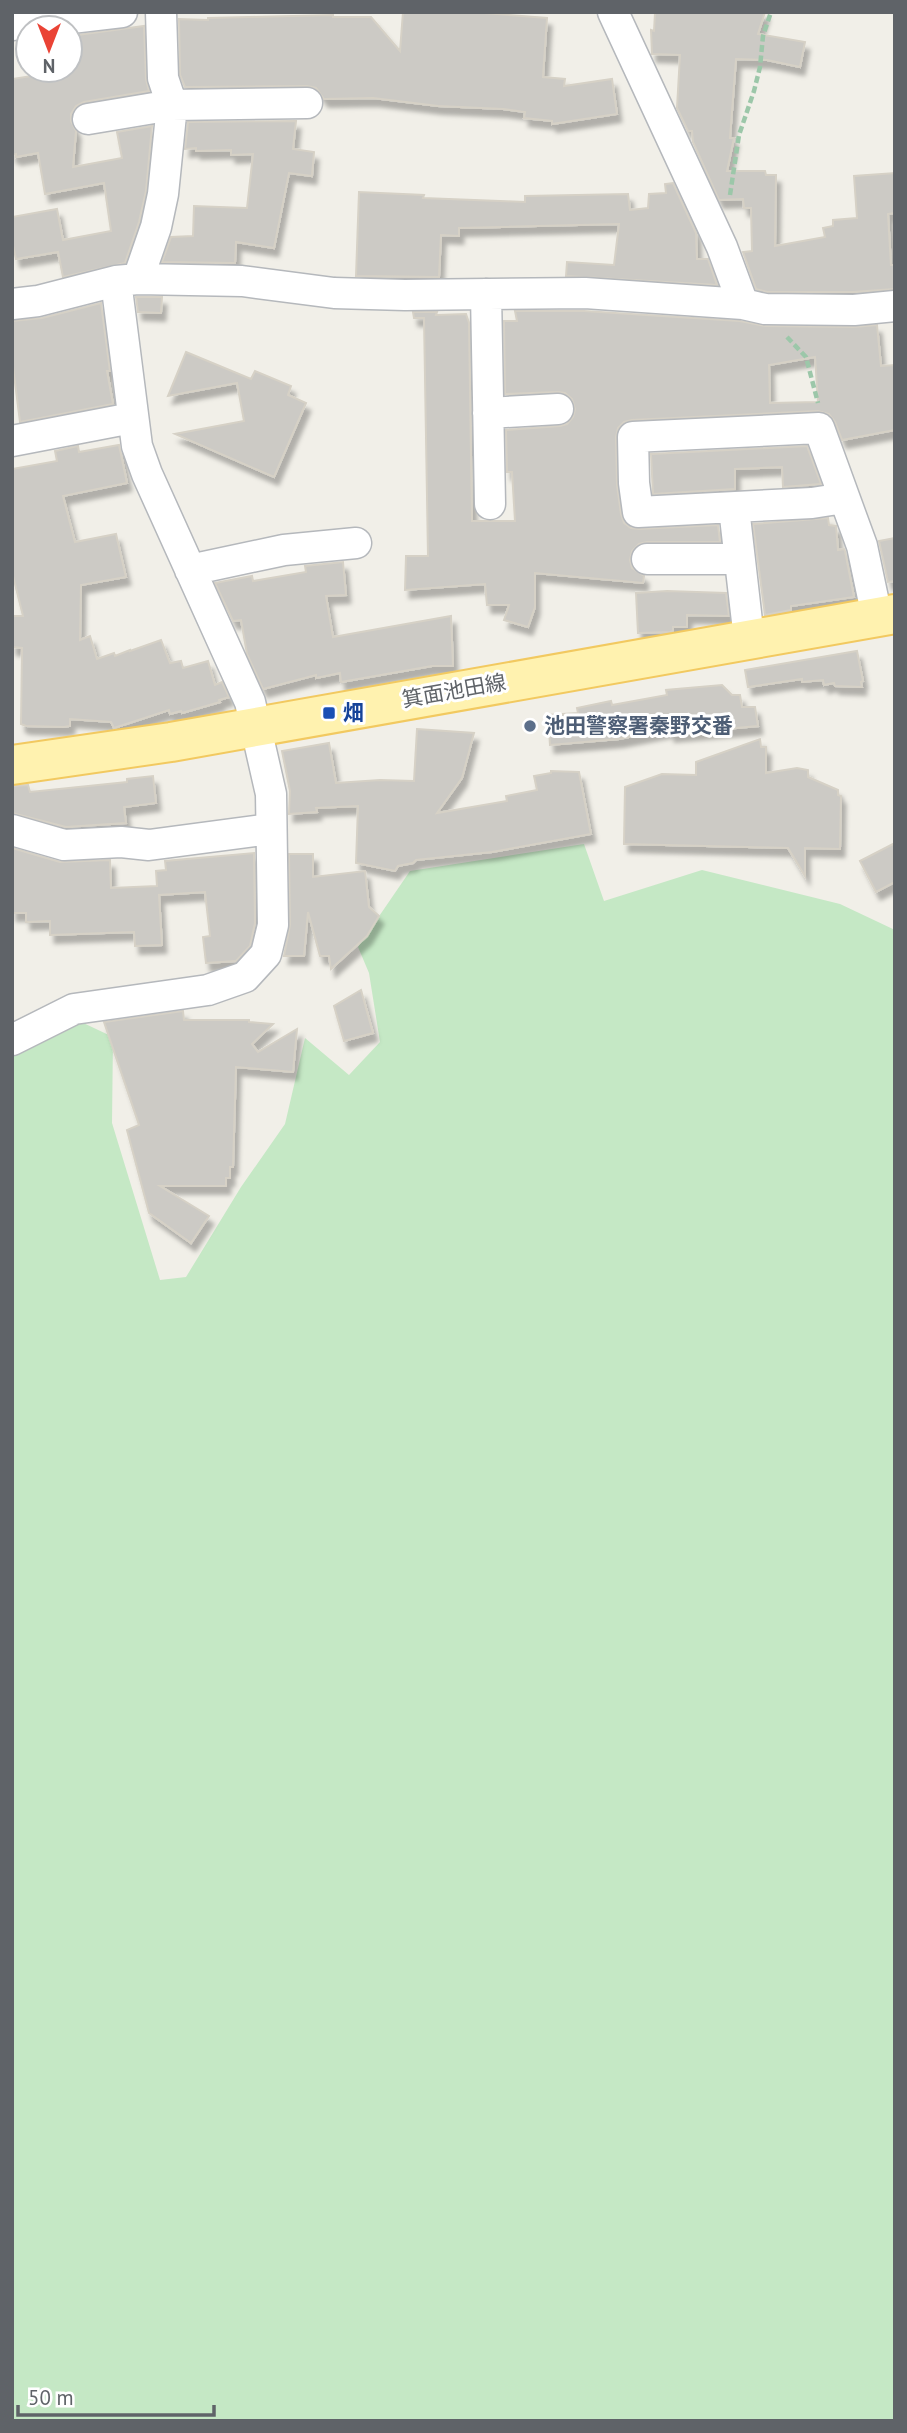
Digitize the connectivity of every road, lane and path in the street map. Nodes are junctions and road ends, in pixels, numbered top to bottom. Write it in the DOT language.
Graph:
graph roads {
  1 [pos="122,12"];
  2 [pos="161,12"];
  3 [pos="613,12"];
  4 [pos="771,12"];
  5 [pos="12,25"];
  6 [pos="307,103"];
  7 [pos="172,105"];
  8 [pos="88,119"];
  9 [pos="722,247"];
  10 [pos="127,280"];
  11 [pos="486,294"];
  12 [pos="12,304"];
  13 [pos="754,306"];
  14 [pos="895,306"];
  15 [pos="558,410"];
  16 [pos="488,412"];
  17 [pos="132,418"];
  18 [pos="819,428"];
  19 [pos="12,442"];
  20 [pos="844,498"];
  21 [pos="490,504"];
  22 [pos="734,508"];
  23 [pos="356,543"];
  24 [pos="647,559"];
  25 [pos="738,559"];
  26 [pos="190,570"];
  27 [pos="886,615"];
  28 [pos="749,639"];
  29 [pos="257,725"];
  30 [pos="12,765"];
  31 [pos="271,829"];
  32 [pos="12,830"];
  33 [pos="12,1040"];
  1 -- 5 [label="street"];
  2 -- 7 [label="street"];
  3 -- 9 [label="street"];
  4 -- 9 [label="path"];
  6 -- 7 [label="street"];
  7 -- 8 [label="street"];
  7 -- 10 [label="street"];
  9 -- 13 [label="street"];
  10 -- 11 [label="street"];
  10 -- 12 [label="street"];
  10 -- 17 [label="street"];
  11 -- 13 [label="street"];
  11 -- 16 [label="street"];
  13 -- 14 [label="street"];
  13 -- 18 [label="path"];
  15 -- 16 [label="street"];
  16 -- 21 [label="street"];
  17 -- 19 [label="street"];
  17 -- 26 [label="street"];
  18 -- 20 [label="street"];
  18 -- 22 [label="street"];
  20 -- 22 [label="street"];
  20 -- 27 [label="street"];
  22 -- 25 [label="street"];
  23 -- 26 [label="street"];
  24 -- 25 [label="street"];
  25 -- 28 [label="street"];
  26 -- 29 [label="street"];
  27 -- 28 [label="main road, 箕面池田線"];
  28 -- 29 [label="main road, 箕面池田線"];
  29 -- 30 [label="main road, 箕面池田線"];
  29 -- 31 [label="street"];
  31 -- 32 [label="street"];
  31 -- 33 [label="street"];
}
